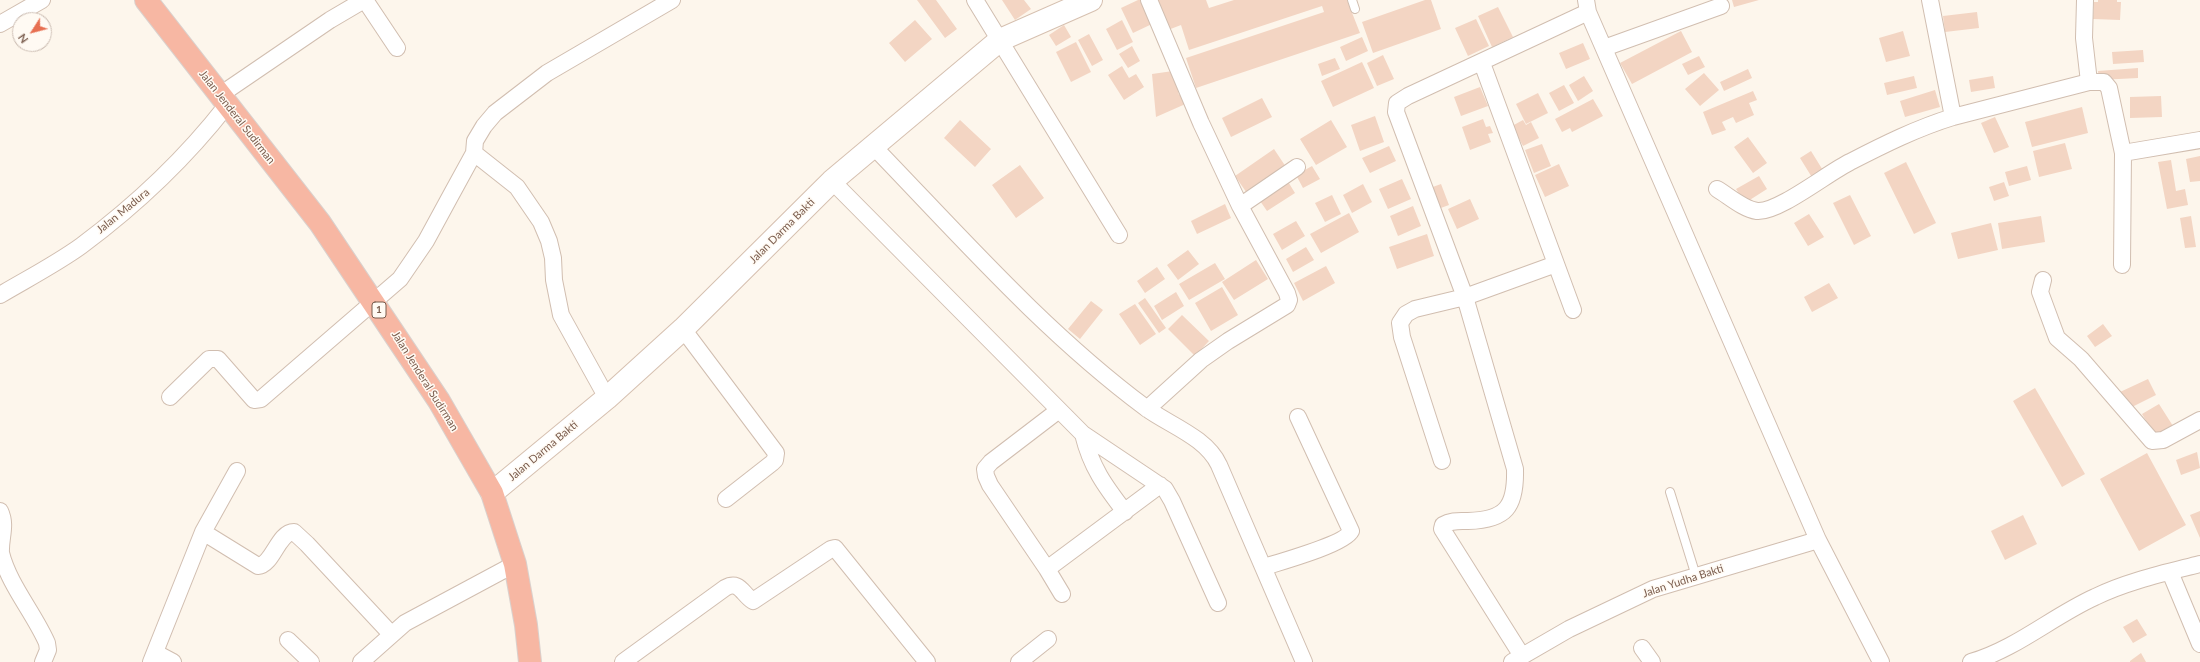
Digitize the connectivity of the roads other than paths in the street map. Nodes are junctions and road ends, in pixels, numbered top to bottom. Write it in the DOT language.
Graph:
graph roads {
  1 [pos="42,0"];
  2 [pos="146,0"];
  3 [pos="365,0"];
  4 [pos="672,0"];
  5 [pos="975,0"];
  6 [pos="1091,0"];
  7 [pos="1149,0"];
  8 [pos="1352,0"];
  9 [pos="1930,0"];
  10 [pos="2085,0"];
  11 [pos="1587,6"];
  12 [pos="1721,6"];
  13 [pos="1355,9"];
  14 [pos="2,18"];
  15 [pos="1000,40"];
  16 [pos="397,48"];
  17 [pos="1604,48"];
  18 [pos="1482,63"];
  19 [pos="2089,82"];
  20 [pos="224,100"];
  21 [pos="1953,117"];
  22 [pos="2200,140"];
  23 [pos="873,146"];
  24 [pos="474,153"];
  25 [pos="2123,153"];
  26 [pos="1297,167"];
  27 [pos="832,182"];
  28 [pos="1717,189"];
  29 [pos="1240,206"];
  30 [pos="1119,235"];
  31 [pos="1556,264"];
  32 [pos="2122,265"];
  33 [pos="2043,280"];
  34 [pos="0,295"];
  35 [pos="1465,297"];
  36 [pos="374,303"];
  37 [pos="1573,310"];
  38 [pos="683,329"];
  39 [pos="170,397"];
  40 [pos="607,398"];
  41 [pos="1147,409"];
  42 [pos="1059,410"];
  43 [pos="1298,417"];
  44 [pos="2200,420"];
  45 [pos="1083,434"];
  46 [pos="1442,461"];
  47 [pos="237,471"];
  48 [pos="1160,485"];
  49 [pos="1670,492"];
  50 [pos="492,493"];
  51 [pos="726,500"];
  52 [pos="0,511"];
  53 [pos="1125,512"];
  54 [pos="203,532"];
  55 [pos="1818,540"];
  56 [pos="515,564"];
  57 [pos="2200,564"];
  58 [pos="1264,567"];
  59 [pos="1048,569"];
  60 [pos="2170,572"];
  61 [pos="1696,576"];
  62 [pos="1062,594"];
  63 [pos="1218,603"];
  64 [pos="391,634"];
  65 [pos="1048,639"];
  66 [pos="288,640"];
  67 [pos="2200,644"];
  68 [pos="1642,648"];
  69 [pos="154,658"];
  70 [pos="1517,659"];
  71 [pos="48,660"];
  72 [pos="173,662"];
  73 [pos="311,662"];
  74 [pos="361,662"];
  75 [pos="530,662"];
  76 [pos="622,662"];
  77 [pos="926,662"];
  78 [pos="1019,662"];
  79 [pos="1304,662"];
  80 [pos="1652,662"];
  81 [pos="1881,662"];
  82 [pos="1971,662"];
  1 -- 14 [label="street"];
  2 -- 20 [label="highway, Jalan Jenderal Sudirman / 1"];
  3 -- 16 [label="street"];
  3 -- 20 [label="street, Jalan Madura"];
  4 -- 24 [label="street"];
  5 -- 15 [label="street"];
  6 -- 15 [label="street, Jalan Darma Bakti"];
  7 -- 29 [label="street"];
  8 -- 13 [label="lane"];
  9 -- 21 [label="street"];
  10 -- 19 [label="street"];
  11 -- 17 [label="street"];
  11 -- 18 [label="street"];
  12 -- 17 [label="street"];
  15 -- 23 [label="street, Jalan Darma Bakti"];
  15 -- 30 [label="street"];
  17 -- 55 [label="street"];
  18 -- 31 [label="street"];
  18 -- 35 [label="street"];
  19 -- 21 [label="street"];
  19 -- 25 [label="street"];
  20 -- 34 [label="street, Jalan Madura"];
  20 -- 36 [label="highway, Jalan Jenderal Sudirman / 1"];
  21 -- 28 [label="street"];
  22 -- 25 [label="street"];
  23 -- 27 [label="street, Jalan Darma Bakti"];
  23 -- 41 [label="street"];
  24 -- 36 [label="street"];
  24 -- 40 [label="street"];
  25 -- 32 [label="street"];
  26 -- 29 [label="street"];
  27 -- 38 [label="street, Jalan Darma Bakti"];
  27 -- 42 [label="street"];
  29 -- 41 [label="street"];
  31 -- 35 [label="street"];
  31 -- 37 [label="street"];
  33 -- 44 [label="street"];
  35 -- 46 [label="street"];
  35 -- 70 [label="street"];
  36 -- 39 [label="street"];
  36 -- 50 [label="highway, Jalan Jenderal Sudirman / 1"];
  38 -- 40 [label="street, Jalan Darma Bakti"];
  38 -- 51 [label="street"];
  40 -- 50 [label="street, Jalan Darma Bakti"];
  41 -- 58 [label="street"];
  42 -- 45 [label="street"];
  42 -- 59 [label="street"];
  43 -- 58 [label="street"];
  45 -- 48 [label="street"];
  45 -- 53 [label="street"];
  47 -- 54 [label="street"];
  48 -- 53 [label="street"];
  48 -- 63 [label="street"];
  49 -- 61 [label="lane"];
  50 -- 56 [label="highway, Jalan Jenderal Sudirman / 1"];
  52 -- 71 [label="street"];
  53 -- 59 [label="street"];
  54 -- 64 [label="street"];
  54 -- 69 [label="street"];
  55 -- 61 [label="street, Jalan Yudha Bakti"];
  55 -- 81 [label="street"];
  56 -- 64 [label="street"];
  56 -- 75 [label="highway, Jalan Jenderal Sudirman / 1"];
  57 -- 60 [label="street"];
  58 -- 79 [label="street"];
  59 -- 62 [label="street"];
  60 -- 67 [label="street"];
  60 -- 82 [label="street"];
  61 -- 70 [label="street, Jalan Yudha Bakti"];
  64 -- 74 [label="street"];
  65 -- 78 [label="street"];
  66 -- 73 [label="street"];
  68 -- 80 [label="street"];
  69 -- 72 [label="street"];
  76 -- 77 [label="street"];
}
